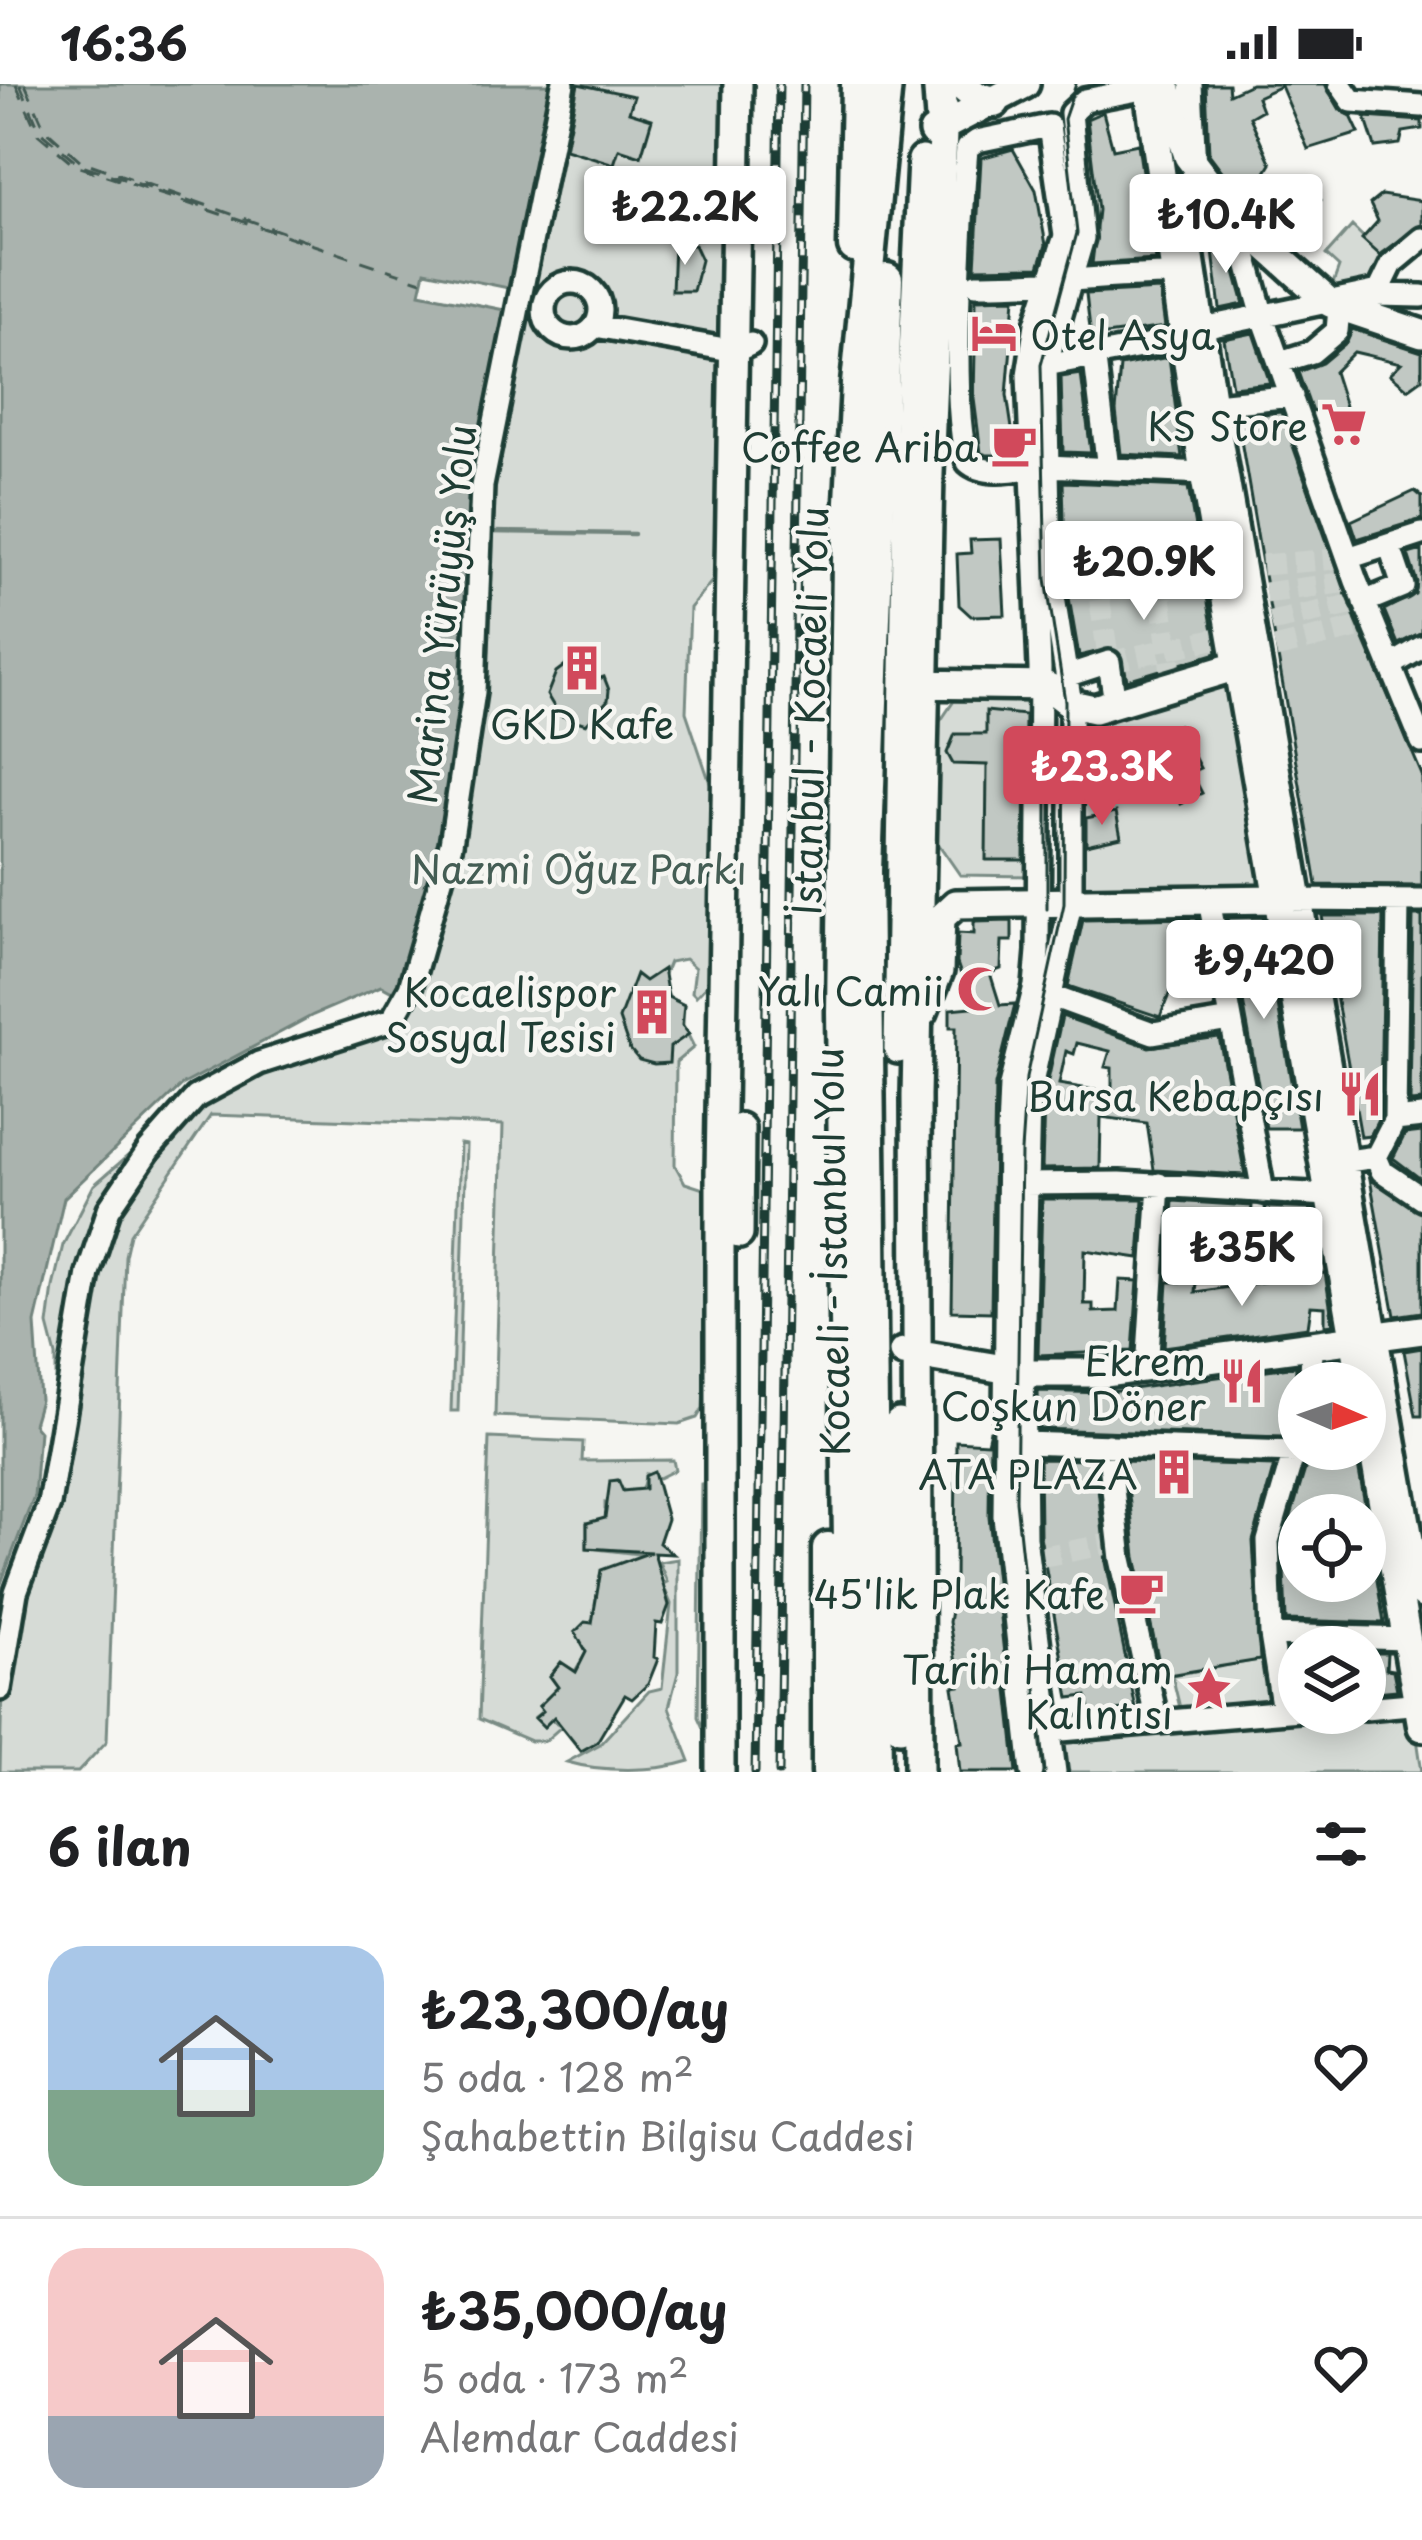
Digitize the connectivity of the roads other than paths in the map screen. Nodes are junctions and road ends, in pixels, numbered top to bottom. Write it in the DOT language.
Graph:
graph roads {
  1 [pos="563,84"];
  2 [pos="739,84"];
  3 [pos="754,84"];
  4 [pos="856,84"];
  5 [pos="886,84"];
  6 [pos="905,84"];
  7 [pos="939,84"];
  8 [pos="949,84"];
  9 [pos="962,84"];
  10 [pos="1025,84"];
  11 [pos="1191,84"];
  12 [pos="1340,84"];
  13 [pos="1154,85"];
  14 [pos="994,101"];
  15 [pos="1422,106"];
  16 [pos="941,127"];
  17 [pos="1195,169"];
  18 [pos="1176,210"];
  19 [pos="1231,213"];
  20 [pos="1422,239"];
  21 [pos="1076,267"];
  22 [pos="1174,275"];
  23 [pos="976,284"];
  24 [pos="1050,285"];
  25 [pos="1378,293"];
  26 [pos="1422,296"];
  27 [pos="1334,305"];
  28 [pos="598,316"];
  29 [pos="1263,317"];
  30 [pos="1193,333"];
  31 [pos="1422,334"];
  32 [pos="741,344"];
  33 [pos="1094,352"];
  34 [pos="1280,362"];
  35 [pos="1046,365"];
  36 [pos="857,384"];
  37 [pos="1292,396"];
  38 [pos="1214,404"];
  39 [pos="1038,467"];
  40 [pos="1108,469"];
  41 [pos="1204,473"];
  42 [pos="1422,534"];
  43 [pos="1389,545"];
  44 [pos="1348,558"];
  45 [pos="1241,565"];
  46 [pos="1051,572"];
  47 [pos="1364,602"];
  48 [pos="1244,630"];
  49 [pos="847,638"];
  50 [pos="1422,647"];
  51 [pos="1256,655"];
  52 [pos="1390,666"];
  53 [pos="915,684"];
  54 [pos="1059,689"];
  55 [pos="1132,694"];
  56 [pos="1422,742"];
  57 [pos="921,864"];
  58 [pos="1209,900"];
  59 [pos="1289,900"];
  60 [pos="1422,901"];
  61 [pos="1398,902"];
  62 [pos="1071,903"];
  63 [pos="1039,904"];
  64 [pos="941,918"];
  65 [pos="1054,997"];
  66 [pos="1231,1020"];
  67 [pos="917,1025"];
  68 [pos="1422,1117"];
  69 [pos="1395,1120"];
  70 [pos="1363,1159"];
  71 [pos="1025,1184"];
  72 [pos="1159,1184"];
  73 [pos="1263,1192"];
  74 [pos="1328,1195"];
  75 [pos="1422,1198"];
  76 [pos="1422,1330"];
  77 [pos="1366,1337"];
  78 [pos="1312,1344"];
  79 [pos="908,1352"];
  80 [pos="1312,1362"];
  81 [pos="1364,1362"];
  82 [pos="1147,1370"];
  83 [pos="1013,1371"];
  84 [pos="1023,1443"];
  85 [pos="1278,1443"];
  86 [pos="1108,1445"];
  87 [pos="1288,1470"];
  88 [pos="1377,1470"];
  89 [pos="1417,1540"];
  90 [pos="1422,1597"];
  91 [pos="1271,1635"];
  92 [pos="1406,1639"];
  93 [pos="1278,1662"];
  94 [pos="0,1688"];
  95 [pos="1386,1709"];
  96 [pos="1421,1711"];
  97 [pos="1278,1712"];
  98 [pos="1157,1722"];
  99 [pos="1049,1731"];
  100 [pos="720,1772"];
  101 [pos="735,1772"];
  102 [pos="828,1772"];
  103 [pos="852,1772"];
  104 [pos="876,1772"];
  105 [pos="900,1772"];
  106 [pos="919,1772"];
  107 [pos="1032,1772"];
  108 [pos="1055,1772"];
  1 -- 94 [label="street, Marina Yürüyüş Yolu"];
  2 -- 32 [label="main road"];
  3 -- 32 [label="main road"];
  4 -- 36 [label="highway"];
  5 -- 36 [label="highway, İstanbul - Kocaeli Yolu"];
  6 -- 104 [label="highway, Kocaeli - İstanbul Yolu"];
  7 -- 16 [label="highway"];
  8 -- 16 [label="main road"];
  9 -- 14 [label="highway"];
  10 -- 14 [label="main road"];
  11 -- 17 [label="street"];
  12 -- 15 [label="street"];
  13 -- 17 [label="main road"];
  13 -- 18 [label="main road"];
  13 -- 21 [label="street"];
  14 -- 16 [label="main road"];
  16 -- 53 [label="main road"];
  16 -- 53 [label="main road"];
  17 -- 18 [label="street"];
  17 -- 19 [label="main road"];
  18 -- 19 [label="main road"];
  18 -- 22 [label="main road"];
  18 -- 30 [label="street"];
  19 -- 27 [label="main road"];
  19 -- 29 [label="street"];
  20 -- 25 [label="street"];
  21 -- 22 [label="street"];
  21 -- 24 [label="street"];
  21 -- 35 [label="street"];
  22 -- 30 [label="main road"];
  23 -- 24 [label="street"];
  24 -- 39 [label="street"];
  24 -- 39 [label="street"];
  25 -- 26 [label="street"];
  25 -- 27 [label="street"];
  27 -- 29 [label="street"];
  27 -- 31 [label="main road"];
  27 -- 34 [label="street"];
  28 -- 32 [label="street"];
  29 -- 30 [label="street"];
  29 -- 34 [label="street"];
  30 -- 33 [label="street"];
  30 -- 38 [label="street"];
  30 -- 41 [label="main road"];
  32 -- 100 [label="main road"];
  32 -- 101 [label="main road"];
  33 -- 35 [label="street"];
  33 -- 40 [label="street"];
  34 -- 37 [label="street"];
  35 -- 39 [label="street"];
  36 -- 49 [label="highway, İstanbul - Kocaeli Yolu"];
  37 -- 38 [label="street"];
  37 -- 44 [label="street"];
  38 -- 45 [label="street"];
  39 -- 40 [label="street"];
  39 -- 46 [label="street"];
  39 -- 54 [label="street"];
  40 -- 41 [label="street"];
  41 -- 45 [label="main road"];
  42 -- 43 [label="street"];
  43 -- 44 [label="street"];
  43 -- 47 [label="street"];
  44 -- 47 [label="street"];
  45 -- 46 [label="street"];
  45 -- 48 [label="main road"];
  45 -- 48 [label="street"];
  46 -- 54 [label="street"];
  47 -- 52 [label="street"];
  48 -- 51 [label="main road"];
  49 -- 102 [label="highway"];
  49 -- 103 [label="highway, İstanbul - Kocaeli Yolu"];
  50 -- 52 [label="street"];
  51 -- 55 [label="main road"];
  51 -- 59 [label="main road"];
  52 -- 56 [label="street"];
  53 -- 54 [label="main road"];
  53 -- 57 [label="main road"];
  53 -- 79 [label="main road"];
  54 -- 55 [label="main road"];
  54 -- 55 [label="street"];
  54 -- 62 [label="street"];
  54 -- 63 [label="street"];
  57 -- 64 [label="main road"];
  57 -- 67 [label="main road"];
  58 -- 59 [label="main road"];
  58 -- 62 [label="main road"];
  58 -- 66 [label="street"];
  59 -- 61 [label="street"];
  59 -- 70 [label="street"];
  59 -- 74 [label="main road"];
  60 -- 61 [label="street"];
  61 -- 69 [label="street"];
  62 -- 63 [label="main road"];
  62 -- 65 [label="street"];
  63 -- 64 [label="main road"];
  63 -- 83 [label="street"];
  64 -- 67 [label="main road"];
  65 -- 66 [label="street"];
  65 -- 71 [label="street"];
  66 -- 73 [label="street"];
  67 -- 79 [label="main road"];
  68 -- 69 [label="street"];
  69 -- 70 [label="street"];
  70 -- 75 [label="street"];
  70 -- 77 [label="street"];
  71 -- 72 [label="street"];
  71 -- 83 [label="street"];
  72 -- 73 [label="street"];
  72 -- 82 [label="street"];
  73 -- 74 [label="street"];
  74 -- 77 [label="main road"];
  76 -- 77 [label="main road"];
  77 -- 78 [label="main road"];
  77 -- 81 [label="main road"];
  77 -- 89 [label="street"];
  78 -- 80 [label="street"];
  78 -- 82 [label="main road"];
  79 -- 83 [label="main road"];
  79 -- 105 [label="main road"];
  79 -- 106 [label="main road"];
  82 -- 83 [label="main road"];
  83 -- 84 [label="street"];
  83 -- 107 [label="street"];
  84 -- 86 [label="street"];
  84 -- 99 [label="street"];
  85 -- 86 [label="street"];
  86 -- 98 [label="street"];
  87 -- 91 [label="street"];
  88 -- 92 [label="main road"];
  89 -- 90 [label="street"];
  91 -- 92 [label="street"];
  91 -- 93 [label="street"];
  92 -- 96 [label="main road"];
  95 -- 96 [label="street"];
  97 -- 98 [label="street"];
  98 -- 99 [label="street"];
  99 -- 108 [label="street"];
}
